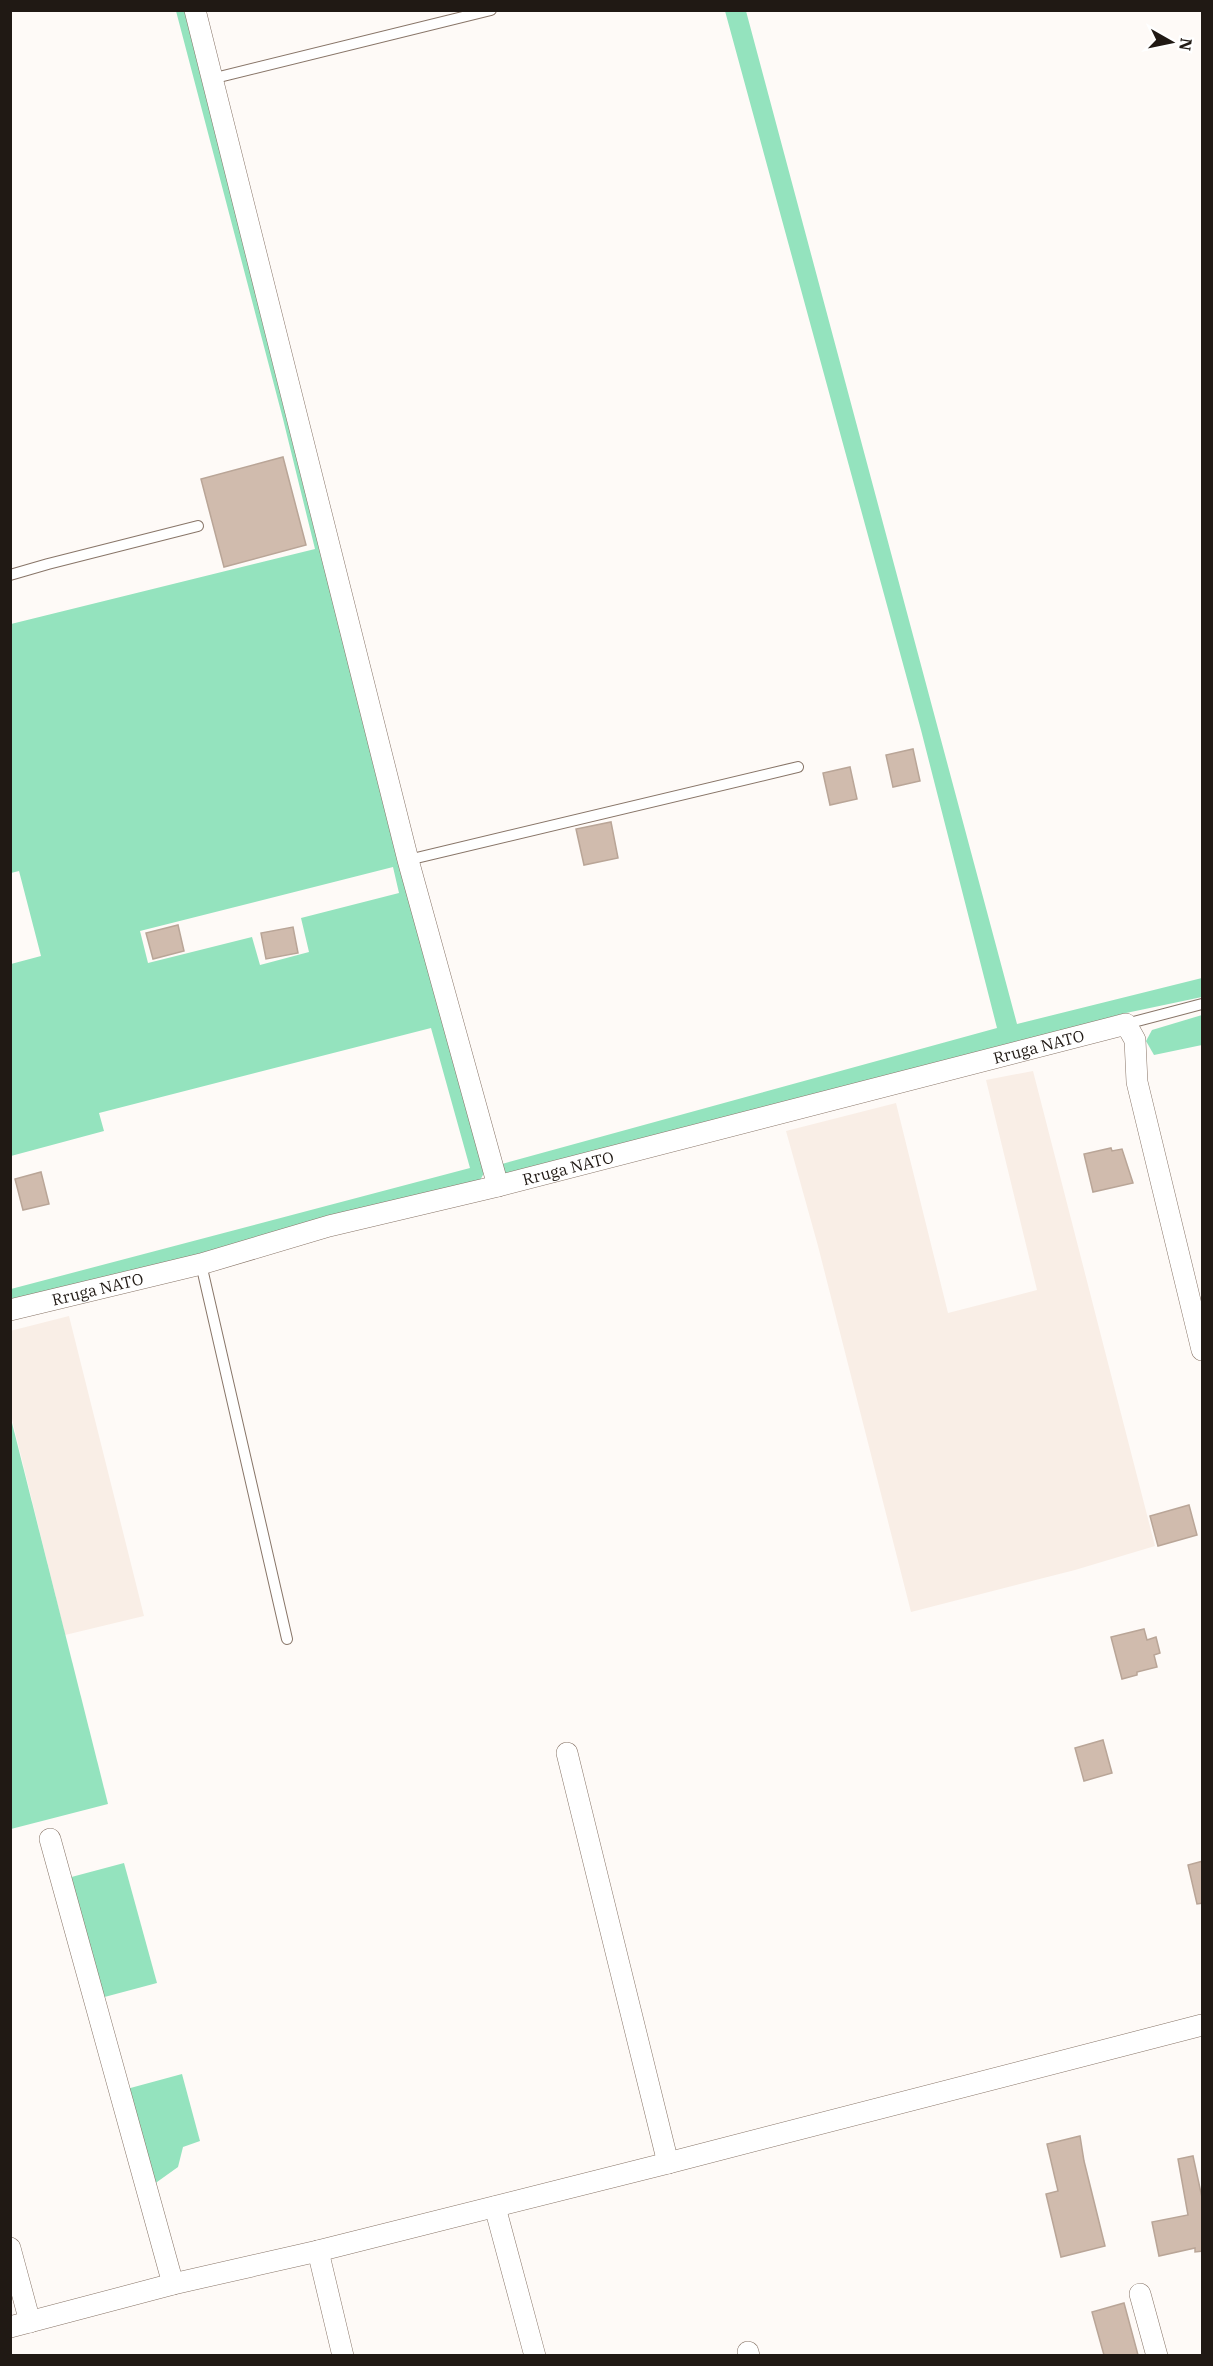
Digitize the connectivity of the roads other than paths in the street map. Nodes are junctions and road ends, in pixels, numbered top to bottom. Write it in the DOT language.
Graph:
graph roads {
  1 [pos="195,10"];
  2 [pos="491,10"];
  3 [pos="211,79"];
  4 [pos="198,526"];
  5 [pos="10,575"];
  6 [pos="798,767"];
  7 [pos="408,860"];
  8 [pos="1203,1004"];
  9 [pos="1126,1024"];
  10 [pos="498,1186"];
  11 [pos="201,1263"];
  12 [pos="10,1310"];
  13 [pos="1203,1350"];
  14 [pos="287,1639"];
  15 [pos="567,1753"];
  16 [pos="50,1839"];
  17 [pos="1203,2025"];
  18 [pos="668,2163"];
  19 [pos="495,2206"];
  20 [pos="10,2248"];
  21 [pos="318,2251"];
  22 [pos="173,2284"];
  23 [pos="1140,2294"];
  24 [pos="20,2324"];
  25 [pos="343,2355"];
  26 [pos="535,2355"];
  27 [pos="1156,2355"];
  1 -- 3 [label="street"];
  2 -- 3 [label="lane"];
  3 -- 7 [label="street"];
  4 -- 5 [label="lane"];
  6 -- 7 [label="lane"];
  7 -- 10 [label="street"];
  8 -- 9 [label="lane"];
  9 -- 10 [label="street, Rruga NATO"];
  9 -- 13 [label="street"];
  10 -- 11 [label="street, Rruga NATO"];
  11 -- 12 [label="street, Rruga NATO"];
  11 -- 14 [label="lane"];
  15 -- 18 [label="street"];
  16 -- 22 [label="street"];
  17 -- 18 [label="street"];
  18 -- 19 [label="street"];
  19 -- 21 [label="street"];
  19 -- 26 [label="street"];
  20 -- 24 [label="street"];
  21 -- 22 [label="street"];
  21 -- 25 [label="street"];
  22 -- 24 [label="street"];
  23 -- 27 [label="street"];
}
